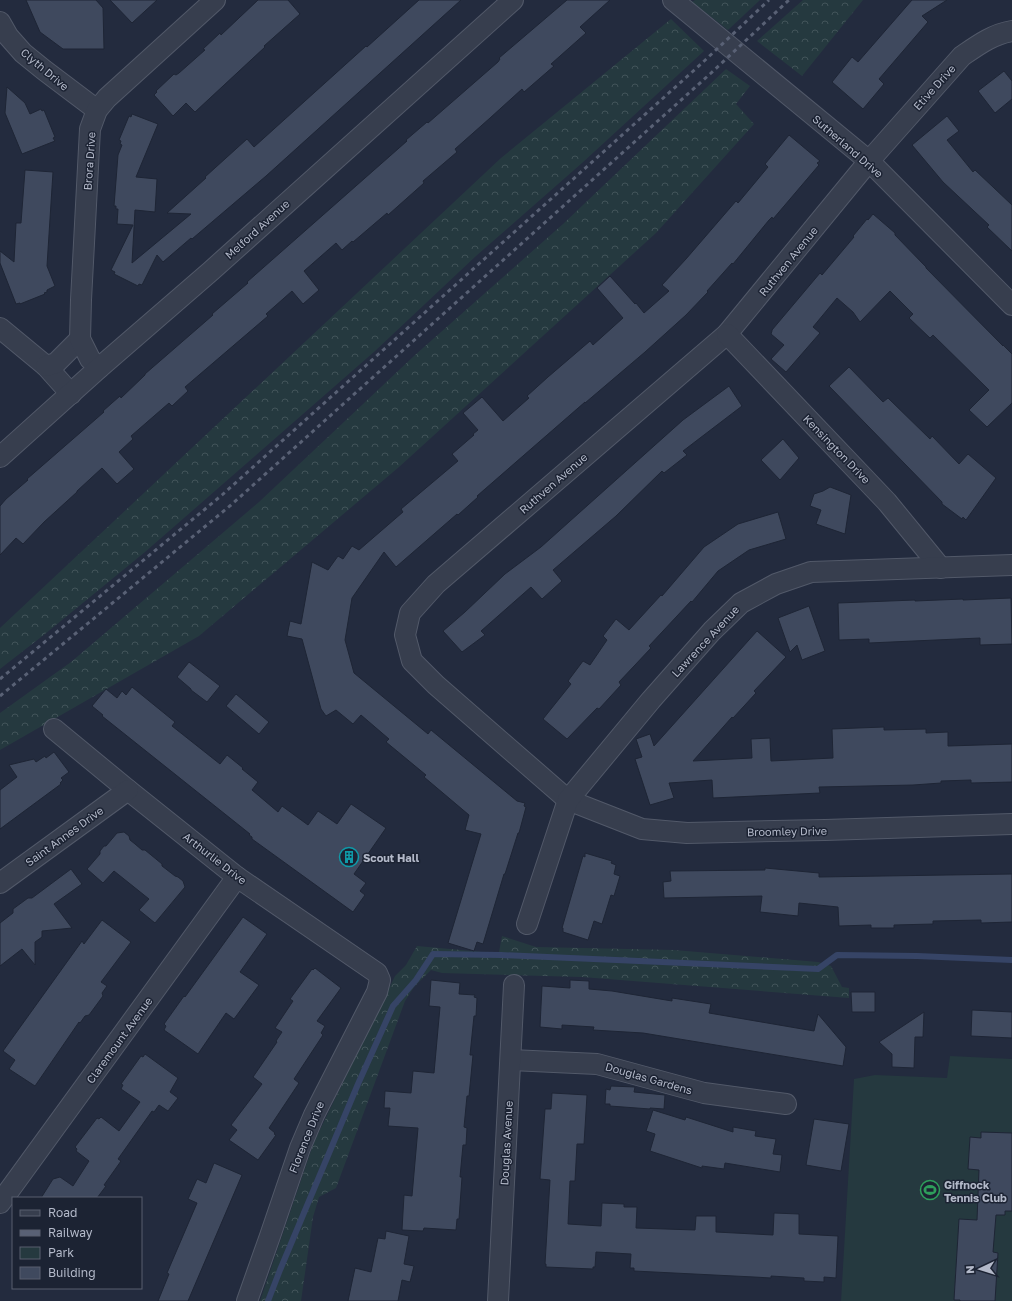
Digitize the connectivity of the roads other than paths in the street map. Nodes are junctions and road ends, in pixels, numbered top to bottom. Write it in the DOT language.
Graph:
graph roads {
  1 [pos="215,0"];
  2 [pos="513,0"];
  3 [pos="673,0"];
  4 [pos="0,22"];
  5 [pos="1012,31"];
  6 [pos="97,110"];
  7 [pos="869,161"];
  8 [pos="1012,305"];
  9 [pos="0,328"];
  10 [pos="727,334"];
  11 [pos="80,339"];
  12 [pos="46,366"];
  13 [pos="99,368"];
  14 [pos="71,394"];
  15 [pos="0,457"];
  16 [pos="1012,565"];
  17 [pos="941,568"];
  18 [pos="54,729"];
  19 [pos="128,790"];
  20 [pos="568,800"];
  21 [pos="1012,824"];
  22 [pos="237,877"];
  23 [pos="0,883"];
  24 [pos="527,924"];
  25 [pos="380,980"];
  26 [pos="514,985"];
  27 [pos="511,1060"];
  28 [pos="786,1104"];
  29 [pos="0,1203"];
  30 [pos="247,1301"];
  31 [pos="498,1301"];
  1 -- 6 [label="street, Brora Drive"];
  2 -- 13 [label="street, Melford Avenue"];
  3 -- 7 [label="street, Sutherland Drive"];
  4 -- 6 [label="street, Clyth Drive"];
  5 -- 7 [label="street, Etive Drive"];
  6 -- 11 [label="street, Brora Drive"];
  7 -- 8 [label="street, Sutherland Drive"];
  7 -- 10 [label="street, Ruthven Avenue"];
  9 -- 12 [label="street"];
  10 -- 17 [label="street, Kensington Drive"];
  10 -- 20 [label="street, Ruthven Avenue"];
  11 -- 12 [label="street"];
  11 -- 13 [label="street, Brora Drive"];
  12 -- 14 [label="street"];
  13 -- 14 [label="street, Melford Avenue"];
  14 -- 15 [label="street, Melford Avenue"];
  16 -- 17 [label="street, Lawrence Avenue"];
  17 -- 20 [label="street, Lawrence Avenue"];
  18 -- 19 [label="street, Arthurlie Drive"];
  19 -- 22 [label="street, Arthurlie Drive"];
  19 -- 23 [label="street, Saint Annes Drive"];
  20 -- 21 [label="street, Broomley Drive"];
  20 -- 24 [label="street"];
  22 -- 25 [label="street, Arthurlie Drive"];
  22 -- 29 [label="street, Claremount Avenue"];
  25 -- 30 [label="street, Florence Drive"];
  26 -- 27 [label="street, Douglas Avenue"];
  27 -- 28 [label="street, Douglas Gardens"];
  27 -- 31 [label="street, Douglas Avenue"];
}
